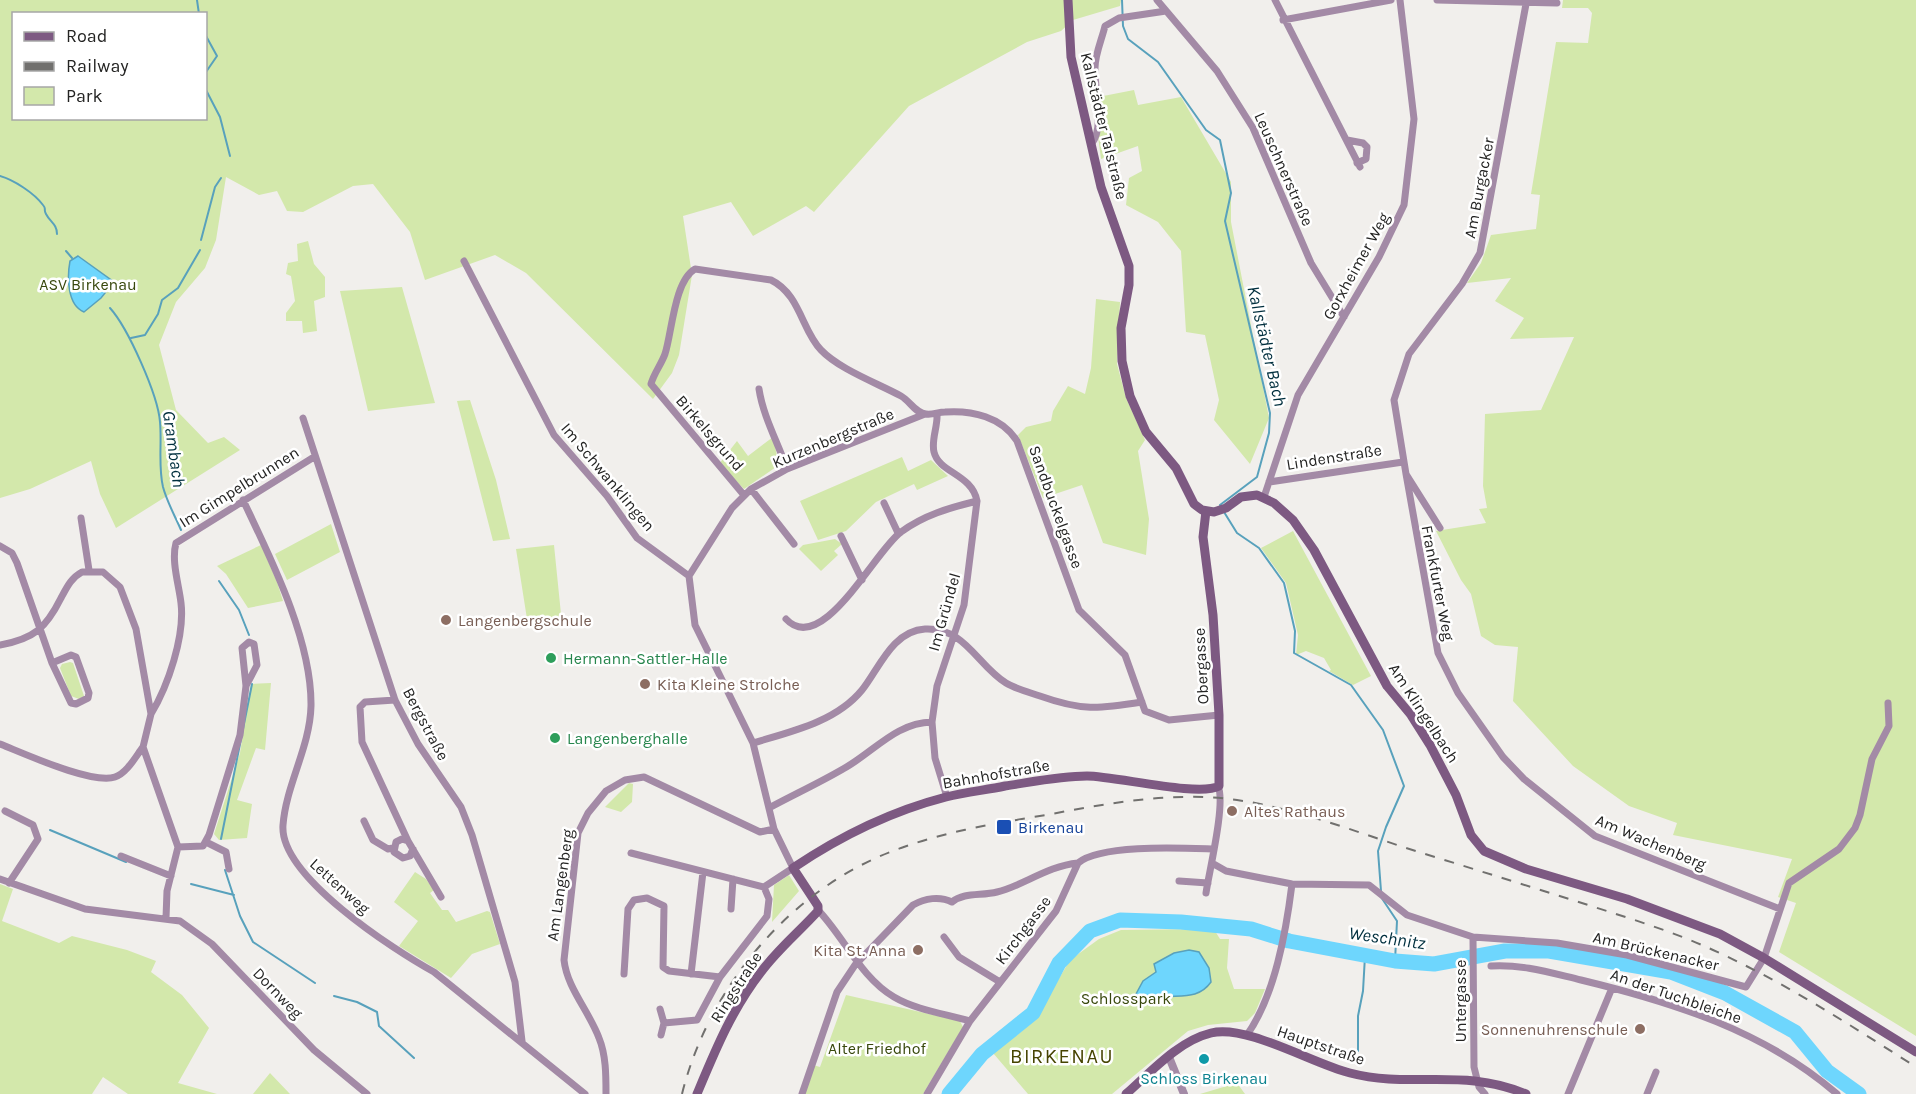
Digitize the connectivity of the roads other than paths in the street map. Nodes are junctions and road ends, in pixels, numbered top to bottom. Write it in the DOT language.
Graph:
graph roads {
  1 [pos="1068,0"];
  2 [pos="1157,0"];
  3 [pos="1275,0"];
  4 [pos="1391,0"];
  5 [pos="1400,0"];
  6 [pos="1437,0"];
  7 [pos="1557,3"];
  8 [pos="1526,4"];
  9 [pos="1166,11"];
  10 [pos="1283,20"];
  11 [pos="1347,140"];
  12 [pos="1092,143"];
  13 [pos="465,261"];
  14 [pos="1344,317"];
  15 [pos="759,389"];
  16 [pos="926,414"];
  17 [pos="938,414"];
  18 [pos="303,418"];
  19 [pos="314,457"];
  20 [pos="1403,462"];
  21 [pos="787,469"];
  22 [pos="1406,474"];
  23 [pos="1269,482"];
  24 [pos="751,489"];
  25 [pos="743,494"];
  26 [pos="1264,497"];
  27 [pos="243,500"];
  28 [pos="977,501"];
  29 [pos="884,503"];
  30 [pos="1206,511"];
  31 [pos="81,519"];
  32 [pos="1440,528"];
  33 [pos="898,533"];
  34 [pos="841,536"];
  35 [pos="794,544"];
  36 [pos="0,546"];
  37 [pos="89,570"];
  38 [pos="689,576"];
  39 [pos="862,580"];
  40 [pos="786,619"];
  41 [pos="40,630"];
  42 [pos="953,635"];
  43 [pos="0,645"];
  44 [pos="52,663"];
  45 [pos="246,686"];
  46 [pos="1458,693"];
  47 [pos="395,700"];
  48 [pos="1142,702"];
  49 [pos="1888,703"];
  50 [pos="151,714"];
  51 [pos="1219,715"];
  52 [pos="932,722"];
  53 [pos="0,744"];
  54 [pos="753,744"];
  55 [pos="144,747"];
  56 [pos="1218,786"];
  57 [pos="947,796"];
  58 [pos="769,808"];
  59 [pos="5,811"];
  60 [pos="364,821"];
  61 [pos="774,829"];
  62 [pos="408,841"];
  63 [pos="206,842"];
  64 [pos="178,847"];
  65 [pos="393,848"];
  66 [pos="413,849"];
  67 [pos="1212,849"];
  68 [pos="631,853"];
  69 [pos="121,856"];
  70 [pos="1078,863"];
  71 [pos="1212,863"];
  72 [pos="793,868"];
  73 [pos="229,869"];
  74 [pos="703,872"];
  75 [pos="171,876"];
  76 [pos="0,879"];
  77 [pos="733,879"];
  78 [pos="1179,881"];
  79 [pos="9,883"];
  80 [pos="1208,883"];
  81 [pos="1292,884"];
  82 [pos="764,887"];
  83 [pos="1206,893"];
  84 [pos="441,897"];
  85 [pos="731,909"];
  86 [pos="1780,909"];
  87 [pos="818,910"];
  88 [pos="166,918"];
  89 [pos="944,937"];
  90 [pos="1473,937"];
  91 [pos="1764,958"];
  92 [pos="858,962"];
  93 [pos="1491,966"];
  94 [pos="624,974"];
  95 [pos="691,974"];
  96 [pos="720,977"];
  97 [pos="1000,982"];
  98 [pos="1612,988"];
  99 [pos="660,1010"];
  100 [pos="970,1021"];
  101 [pos="664,1023"];
  102 [pos="661,1035"];
  103 [pos="1247,1035"];
  104 [pos="522,1041"];
  105 [pos="1916,1052"];
  106 [pos="1168,1057"];
  107 [pos="1656,1072"];
  108 [pos="1477,1080"];
  109 [pos="367,1094"];
  110 [pos="585,1094"];
  111 [pos="606,1094"];
  112 [pos="697,1094"];
  113 [pos="802,1094"];
  114 [pos="927,1094"];
  115 [pos="1126,1094"];
  116 [pos="1184,1094"];
  117 [pos="1485,1094"];
  118 [pos="1526,1094"];
  119 [pos="1568,1094"];
  120 [pos="1647,1094"];
  121 [pos="1837,1094"];
  1 -- 12 [label="main road, Kallstädter Talstraße"];
  2 -- 9 [label="street, Leuschnerstraße"];
  3 -- 10 [label="street"];
  4 -- 10 [label="street"];
  5 -- 14 [label="street, Gorxheimer Weg"];
  6 -- 8 [label="street"];
  7 -- 8 [label="street"];
  8 -- 20 [label="street, Am Burgacker"];
  9 -- 12 [label="street"];
  9 -- 14 [label="street, Leuschnerstraße"];
  10 -- 11 [label="street"];
  11 -- 11 [label="street"];
  12 -- 30 [label="main road, Kallstädter Talstraße"];
  13 -- 38 [label="street, Im Schwanklingen"];
  14 -- 23 [label="street, Gorxheimer Weg"];
  15 -- 21 [label="street"];
  16 -- 17 [label="street, Sandbuckelgasse"];
  16 -- 21 [label="street, Kurzenbergstraße"];
  16 -- 25 [label="street, Birkelsgrund"];
  17 -- 28 [label="street"];
  17 -- 48 [label="street, Sandbuckelgasse"];
  18 -- 19 [label="street, Bergstraße"];
  19 -- 27 [label="street, Im Gimpelbrunnen"];
  19 -- 47 [label="street, Bergstraße"];
  20 -- 22 [label="street, Am Burgacker"];
  20 -- 23 [label="street, Lindenstraße"];
  21 -- 24 [label="street, Kurzenbergstraße"];
  22 -- 32 [label="street"];
  22 -- 46 [label="street, Frankfurter Weg"];
  23 -- 26 [label="street, Gorxheimer Weg"];
  24 -- 25 [label="street, Kurzenbergstraße"];
  24 -- 35 [label="street"];
  25 -- 38 [label="street, Kurzenbergstraße"];
  26 -- 30 [label="main road"];
  26 -- 91 [label="main road, Am Klingelbach"];
  27 -- 50 [label="street, Im Gimpelbrunnen"];
  27 -- 104 [label="street, Lettenweg"];
  28 -- 33 [label="street"];
  28 -- 42 [label="street, Im Gründel"];
  29 -- 33 [label="street"];
  30 -- 51 [label="main road, Obergasse"];
  31 -- 37 [label="street"];
  33 -- 39 [label="street"];
  34 -- 39 [label="street"];
  36 -- 41 [label="street"];
  37 -- 41 [label="street"];
  37 -- 50 [label="street"];
  38 -- 54 [label="street"];
  39 -- 40 [label="street"];
  41 -- 43 [label="street"];
  41 -- 44 [label="street"];
  42 -- 48 [label="street"];
  42 -- 52 [label="street, Im Gründel"];
  42 -- 54 [label="street"];
  44 -- 44 [label="street"];
  45 -- 45 [label="street"];
  45 -- 63 [label="street"];
  46 -- 86 [label="street, Am Wachenberg"];
  47 -- 62 [label="street"];
  47 -- 104 [label="street, Bergstraße"];
  48 -- 51 [label="street"];
  49 -- 86 [label="street, Am Brückenacker"];
  50 -- 55 [label="street"];
  51 -- 56 [label="main road, Obergasse"];
  52 -- 57 [label="street, Im Gründel"];
  52 -- 58 [label="street"];
  53 -- 55 [label="street"];
  54 -- 58 [label="street"];
  55 -- 64 [label="street"];
  56 -- 57 [label="main road, Bahnhofstraße"];
  56 -- 67 [label="street, Obergasse"];
  57 -- 72 [label="main road, Bahnhofstraße"];
  58 -- 61 [label="street"];
  59 -- 79 [label="street"];
  60 -- 65 [label="street"];
  61 -- 72 [label="street"];
  61 -- 111 [label="street, Am Langenberg"];
  62 -- 65 [label="street"];
  62 -- 66 [label="street"];
  63 -- 64 [label="street"];
  63 -- 73 [label="street"];
  64 -- 75 [label="street"];
  65 -- 66 [label="street"];
  66 -- 84 [label="street"];
  67 -- 70 [label="street"];
  67 -- 71 [label="street, Obergasse"];
  68 -- 74 [label="street"];
  69 -- 75 [label="street"];
  70 -- 92 [label="street"];
  70 -- 97 [label="street, Kirchgasse"];
  71 -- 80 [label="street, Obergasse"];
  71 -- 81 [label="street, Untergasse"];
  72 -- 82 [label="street"];
  72 -- 87 [label="main road"];
  74 -- 77 [label="street"];
  74 -- 95 [label="street"];
  75 -- 88 [label="street"];
  76 -- 79 [label="street, Dornweg"];
  77 -- 82 [label="street"];
  77 -- 85 [label="street"];
  78 -- 80 [label="street"];
  79 -- 88 [label="street, Dornweg"];
  80 -- 83 [label="street, Obergasse"];
  81 -- 90 [label="street, Untergasse"];
  81 -- 103 [label="street"];
  82 -- 96 [label="street"];
  86 -- 91 [label="street, Am Brückenacker"];
  87 -- 92 [label="street"];
  87 -- 112 [label="main road, Ringstraße"];
  88 -- 109 [label="street, Dornweg"];
  89 -- 97 [label="street"];
  90 -- 91 [label="street, Am Brückenacker"];
  90 -- 108 [label="street, Untergasse"];
  91 -- 105 [label="main road, Am Klingelbach"];
  92 -- 100 [label="street"];
  92 -- 113 [label="street"];
  93 -- 98 [label="street, An der Tuchbleiche"];
  94 -- 95 [label="street"];
  95 -- 96 [label="street"];
  96 -- 101 [label="street"];
  97 -- 100 [label="street, Kirchgasse"];
  98 -- 119 [label="street"];
  98 -- 121 [label="street, An der Tuchbleiche"];
  99 -- 101 [label="street"];
  100 -- 114 [label="street, Kirchgasse"];
  101 -- 102 [label="street"];
  103 -- 106 [label="main road, Hauptstraße"];
  103 -- 108 [label="main road, Hauptstraße"];
  104 -- 110 [label="street, Lettenweg"];
  106 -- 115 [label="main road, Hauptstraße"];
  106 -- 116 [label="street"];
  107 -- 120 [label="street"];
  108 -- 117 [label="street"];
  108 -- 118 [label="main road, Hauptstraße"];
}
